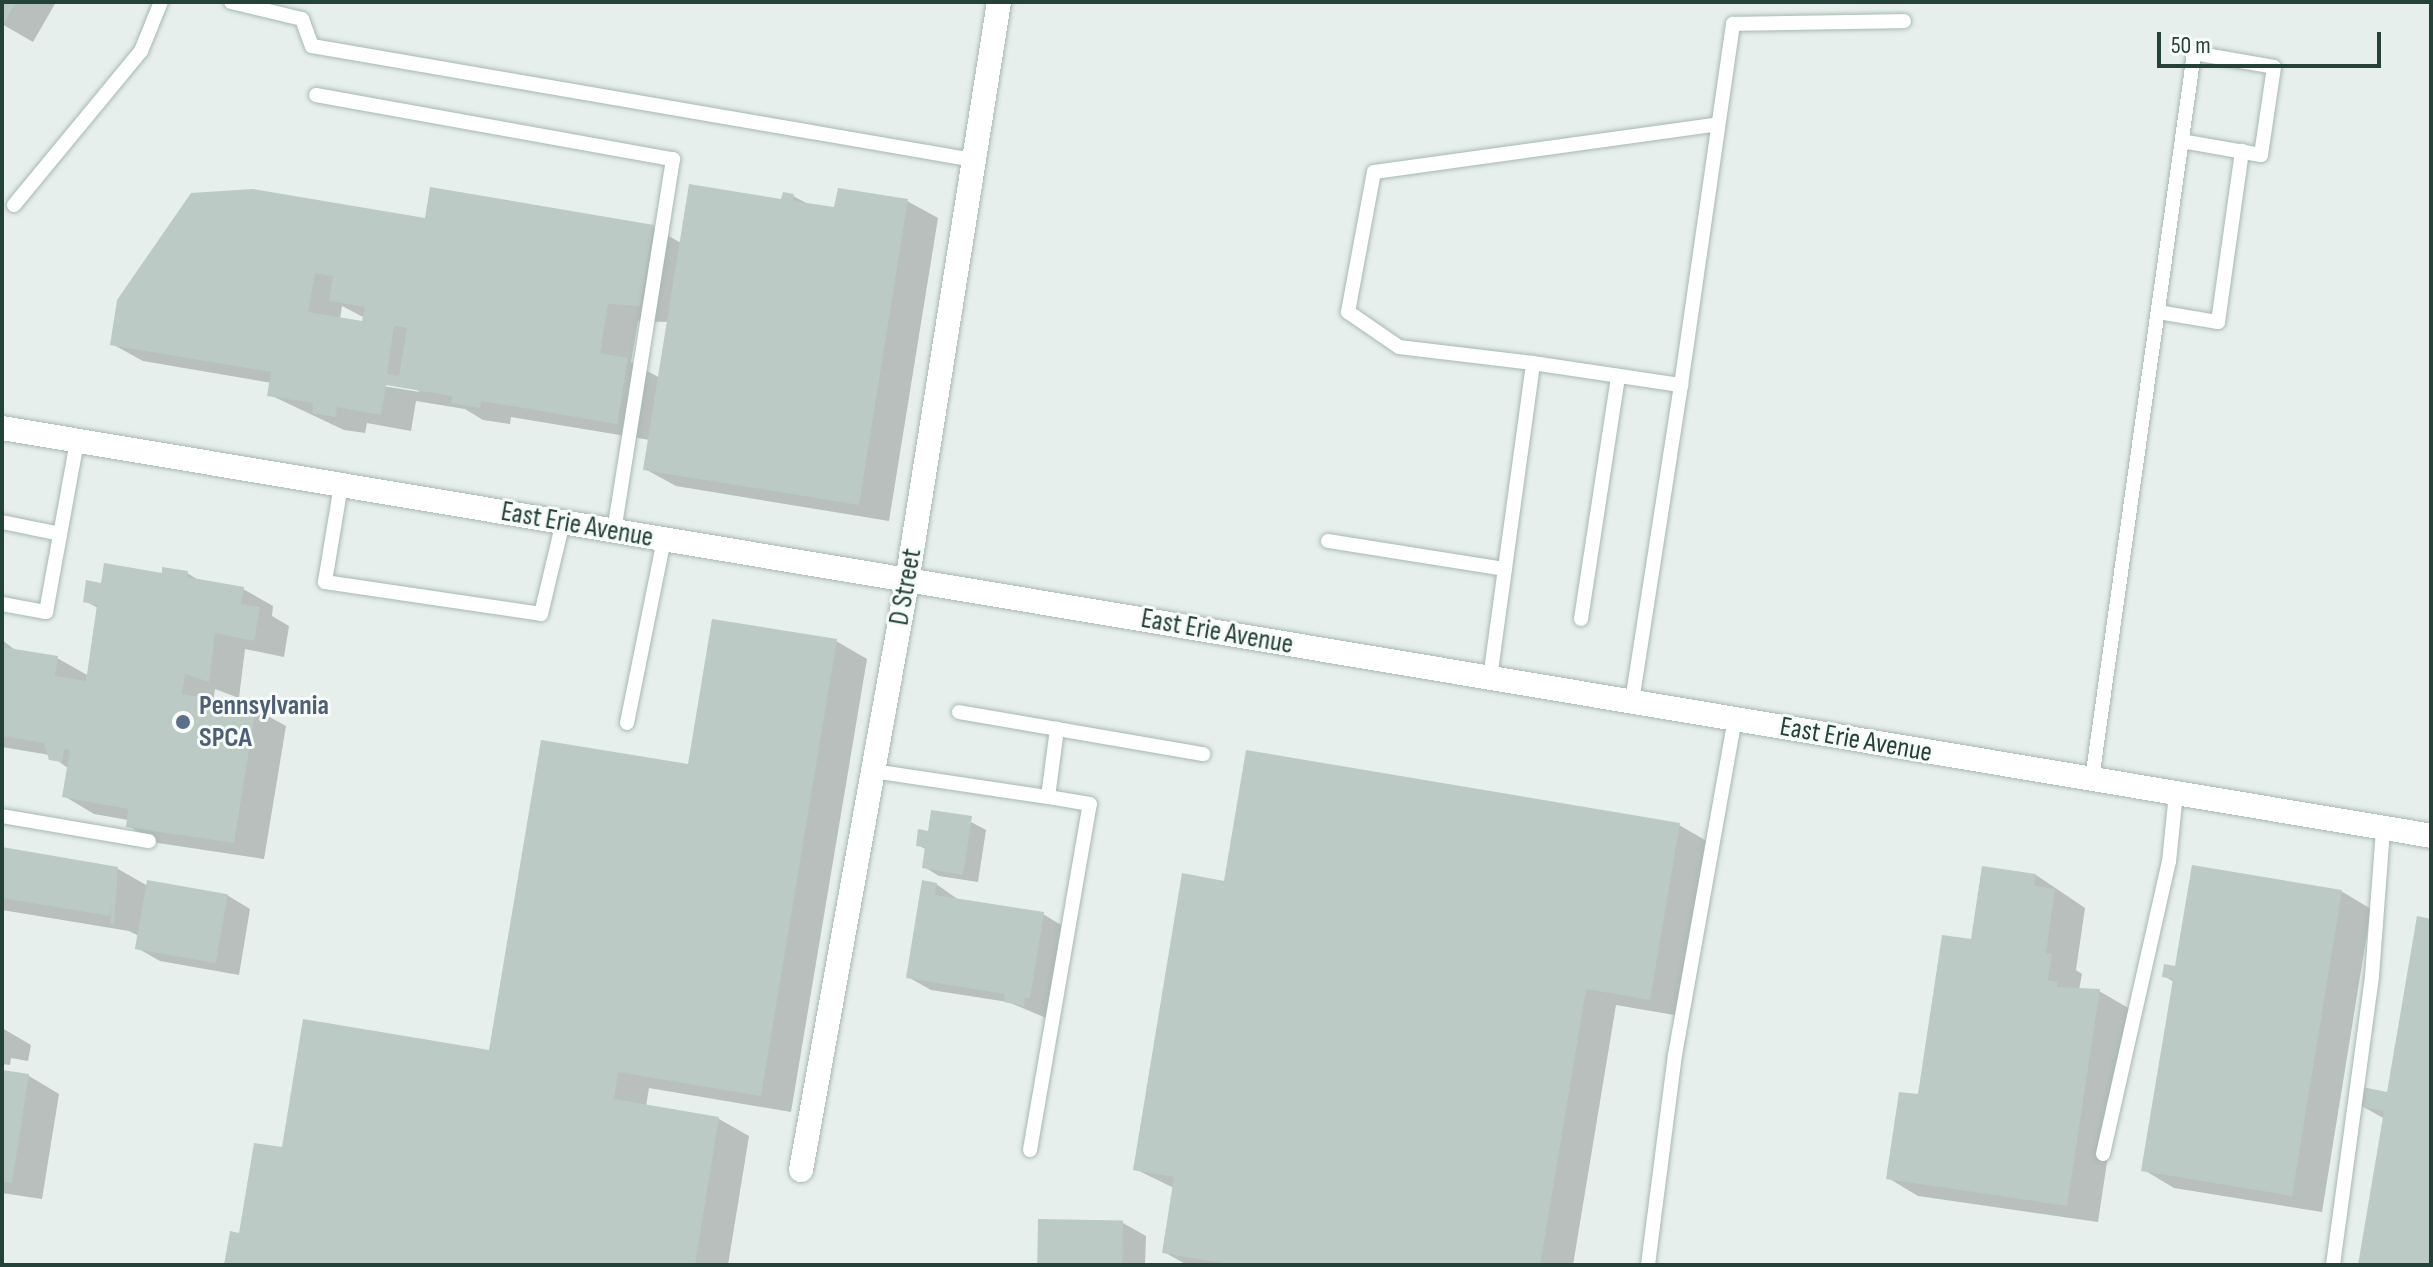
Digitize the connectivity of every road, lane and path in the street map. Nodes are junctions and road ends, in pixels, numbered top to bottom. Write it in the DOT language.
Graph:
graph roads {
  1 [pos="161,2"];
  2 [pos="231,2"];
  3 [pos="999,2"];
  4 [pos="1904,21"];
  5 [pos="316,95"];
  6 [pos="1718,124"];
  7 [pos="2182,141"];
  8 [pos="2242,151"];
  9 [pos="974,160"];
  10 [pos="14,205"];
  11 [pos="2158,312"];
  12 [pos="1533,363"];
  13 [pos="1618,376"];
  14 [pos="1681,385"];
  15 [pos="2,428"];
  16 [pos="77,441"];
  17 [pos="341,485"];
  18 [pos="2,522"];
  19 [pos="563,522"];
  20 [pos="614,531"];
  21 [pos="60,534"];
  22 [pos="664,539"];
  23 [pos="1328,541"];
  24 [pos="1505,569"];
  25 [pos="907,580"];
  26 [pos="2,604"];
  27 [pos="1581,619"];
  28 [pos="1490,678"];
  29 [pos="1632,702"];
  30 [pos="959,712"];
  31 [pos="1735,719"];
  32 [pos="627,723"];
  33 [pos="1057,729"];
  34 [pos="1203,754"];
  35 [pos="873,771"];
  36 [pos="2092,779"];
  37 [pos="2176,793"];
  38 [pos="1048,797"];
  39 [pos="2,816"];
  40 [pos="2383,828"];
  41 [pos="2431,836"];
  42 [pos="149,841"];
  43 [pos="1030,1150"];
  44 [pos="2103,1154"];
  45 [pos="801,1170"];
  46 [pos="1648,1265"];
  47 [pos="2333,1265"];
  1 -- 10 [label="lane"];
  2 -- 9 [label="lane"];
  3 -- 9 [label="main road, D Street"];
  4 -- 6 [label="lane"];
  5 -- 20 [label="lane"];
  6 -- 12 [label="lane"];
  6 -- 14 [label="lane"];
  7 -- 8 [label="lane"];
  7 -- 8 [label="lane"];
  7 -- 11 [label="lane"];
  8 -- 11 [label="lane"];
  9 -- 25 [label="main road, D Street"];
  11 -- 36 [label="lane"];
  12 -- 13 [label="lane"];
  12 -- 24 [label="lane"];
  13 -- 14 [label="lane"];
  13 -- 27 [label="lane"];
  14 -- 29 [label="lane"];
  15 -- 16 [label="main road, East Erie Avenue"];
  16 -- 17 [label="main road, East Erie Avenue"];
  16 -- 21 [label="lane"];
  17 -- 19 [label="main road, East Erie Avenue"];
  17 -- 19 [label="lane"];
  18 -- 21 [label="lane"];
  19 -- 20 [label="main road, East Erie Avenue"];
  20 -- 22 [label="main road, East Erie Avenue"];
  21 -- 26 [label="lane"];
  22 -- 25 [label="main road, East Erie Avenue"];
  22 -- 32 [label="lane"];
  23 -- 24 [label="lane"];
  24 -- 28 [label="lane"];
  25 -- 28 [label="main road, East Erie Avenue"];
  25 -- 35 [label="main road, D Street"];
  28 -- 29 [label="main road, East Erie Avenue"];
  29 -- 31 [label="main road, East Erie Avenue"];
  30 -- 33 [label="lane"];
  31 -- 36 [label="main road, East Erie Avenue"];
  31 -- 46 [label="lane"];
  33 -- 34 [label="lane"];
  33 -- 38 [label="lane"];
  35 -- 38 [label="lane"];
  35 -- 45 [label="main road, D Street"];
  36 -- 37 [label="main road, East Erie Avenue"];
  37 -- 40 [label="main road, East Erie Avenue"];
  37 -- 44 [label="lane"];
  38 -- 43 [label="lane"];
  39 -- 42 [label="lane"];
  40 -- 41 [label="main road, East Erie Avenue"];
  40 -- 47 [label="lane"];
}
